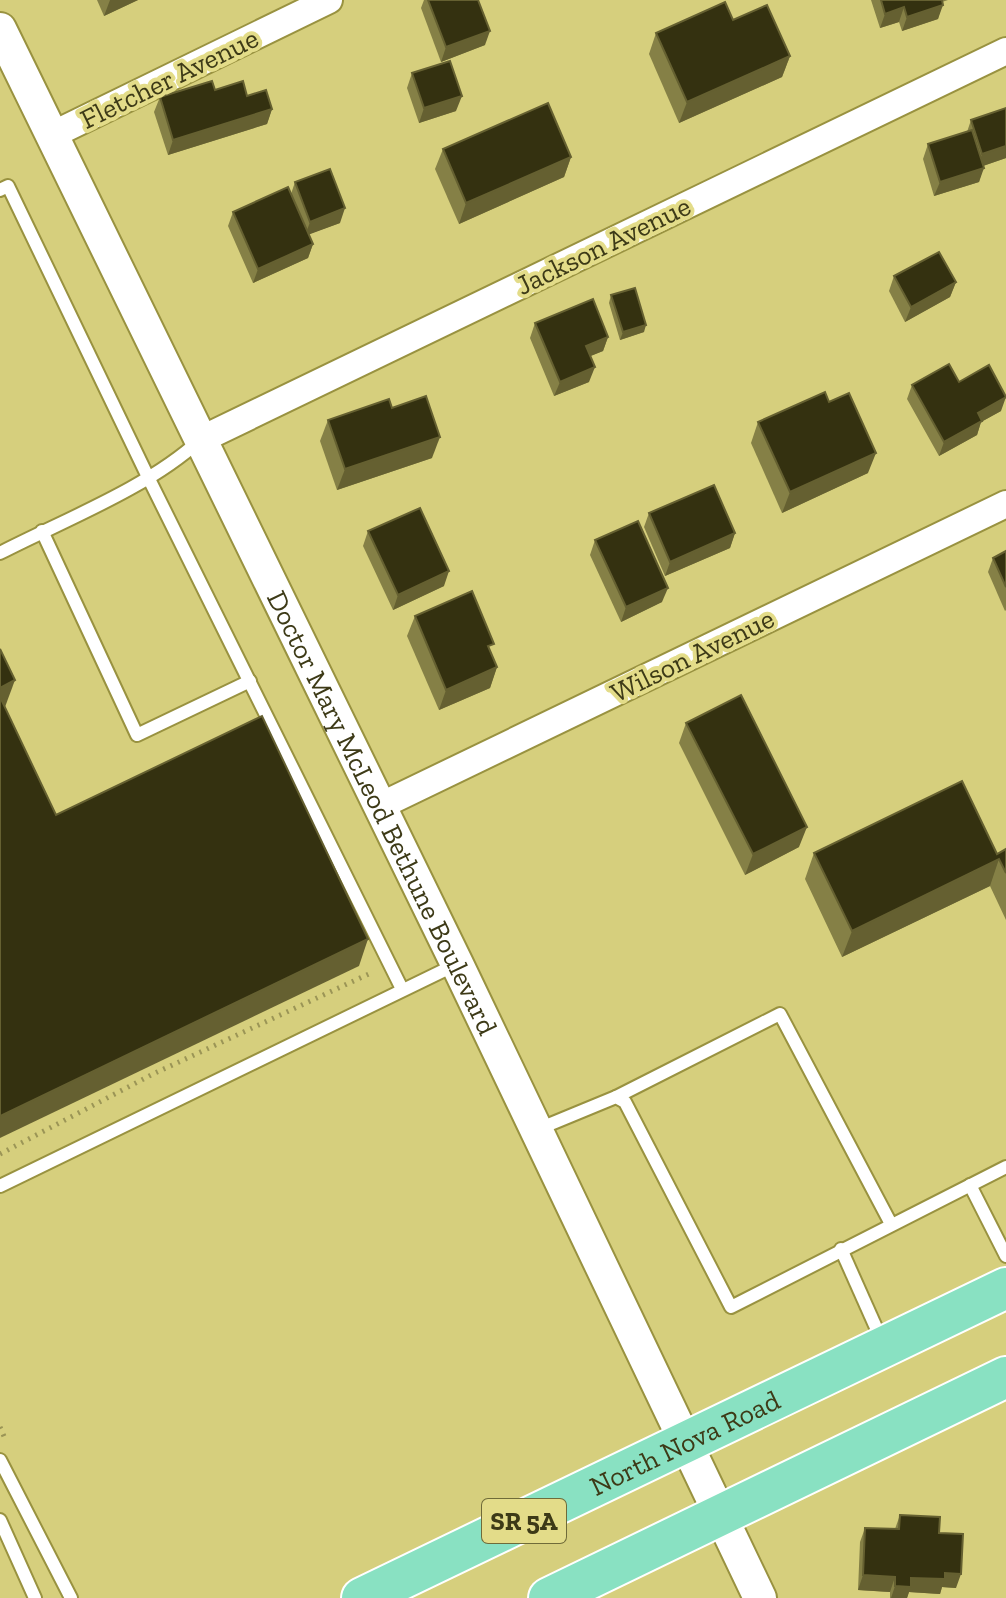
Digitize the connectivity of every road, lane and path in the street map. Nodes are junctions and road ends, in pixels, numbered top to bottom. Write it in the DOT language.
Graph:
graph roads {
  1 [pos="329,0"];
  2 [pos="0,29"];
  3 [pos="1006,51"];
  4 [pos="52,135"];
  5 [pos="0,190"];
  6 [pos="200,440"];
  7 [pos="148,477"];
  8 [pos="1006,504"];
  9 [pos="42,531"];
  10 [pos="0,553"];
  11 [pos="250,681"];
  12 [pos="378,807"];
  13 [pos="457,964"];
  14 [pos="388,965"];
  15 [pos="402,989"];
  16 [pos="616,1097"];
  17 [pos="536,1130"];
  18 [pos="0,1154"];
  19 [pos="1006,1167"];
  20 [pos="970,1185"];
  21 [pos="0,1186"];
  22 [pos="891,1224"];
  23 [pos="841,1249"];
  24 [pos="1006,1256"];
  25 [pos="1006,1288"];
  26 [pos="885,1347"];
  27 [pos="1006,1377"];
  28 [pos="686,1443"];
  29 [pos="0,1460"];
  30 [pos="721,1516"];
  31 [pos="0,1520"];
  32 [pos="35,1598"];
  33 [pos="71,1598"];
  34 [pos="362,1598"];
  35 [pos="549,1598"];
  36 [pos="760,1598"];
  1 -- 4 [label="street, Fletcher Avenue"];
  2 -- 4 [label="street, Doctor Mary McLeod Bethune Boulevard"];
  3 -- 6 [label="street, Jackson Avenue"];
  4 -- 6 [label="street, Doctor Mary McLeod Bethune Boulevard"];
  5 -- 7 [label="lane"];
  6 -- 7 [label="lane"];
  6 -- 12 [label="street, Doctor Mary McLeod Bethune Boulevard"];
  7 -- 9 [label="lane"];
  7 -- 11 [label="lane"];
  8 -- 12 [label="street, Wilson Avenue"];
  9 -- 10 [label="lane"];
  9 -- 11 [label="lane"];
  11 -- 14 [label="lane"];
  12 -- 13 [label="street, Doctor Mary McLeod Bethune Boulevard"];
  13 -- 15 [label="lane"];
  13 -- 17 [label="street, Doctor Mary McLeod Bethune Boulevard"];
  14 -- 15 [label="lane"];
  14 -- 18 [label="path"];
  15 -- 21 [label="lane"];
  16 -- 17 [label="lane"];
  16 -- 22 [label="lane"];
  16 -- 23 [label="lane"];
  17 -- 28 [label="street, Doctor Mary McLeod Bethune Boulevard"];
  19 -- 20 [label="lane"];
  20 -- 22 [label="lane"];
  20 -- 24 [label="lane"];
  22 -- 23 [label="lane"];
  23 -- 26 [label="lane"];
  25 -- 26 [label="main road, North Nova Road / SR 5A"];
  26 -- 28 [label="main road, North Nova Road / SR 5A"];
  27 -- 30 [label="main road"];
  28 -- 30 [label="street, Doctor Mary McLeod Bethune Boulevard"];
  28 -- 34 [label="main road, North Nova Road / SR 5A"];
  29 -- 33 [label="lane"];
  30 -- 35 [label="main road"];
  30 -- 36 [label="street, Doctor Mary McLeod Bethune Boulevard"];
  31 -- 32 [label="lane"];
}
